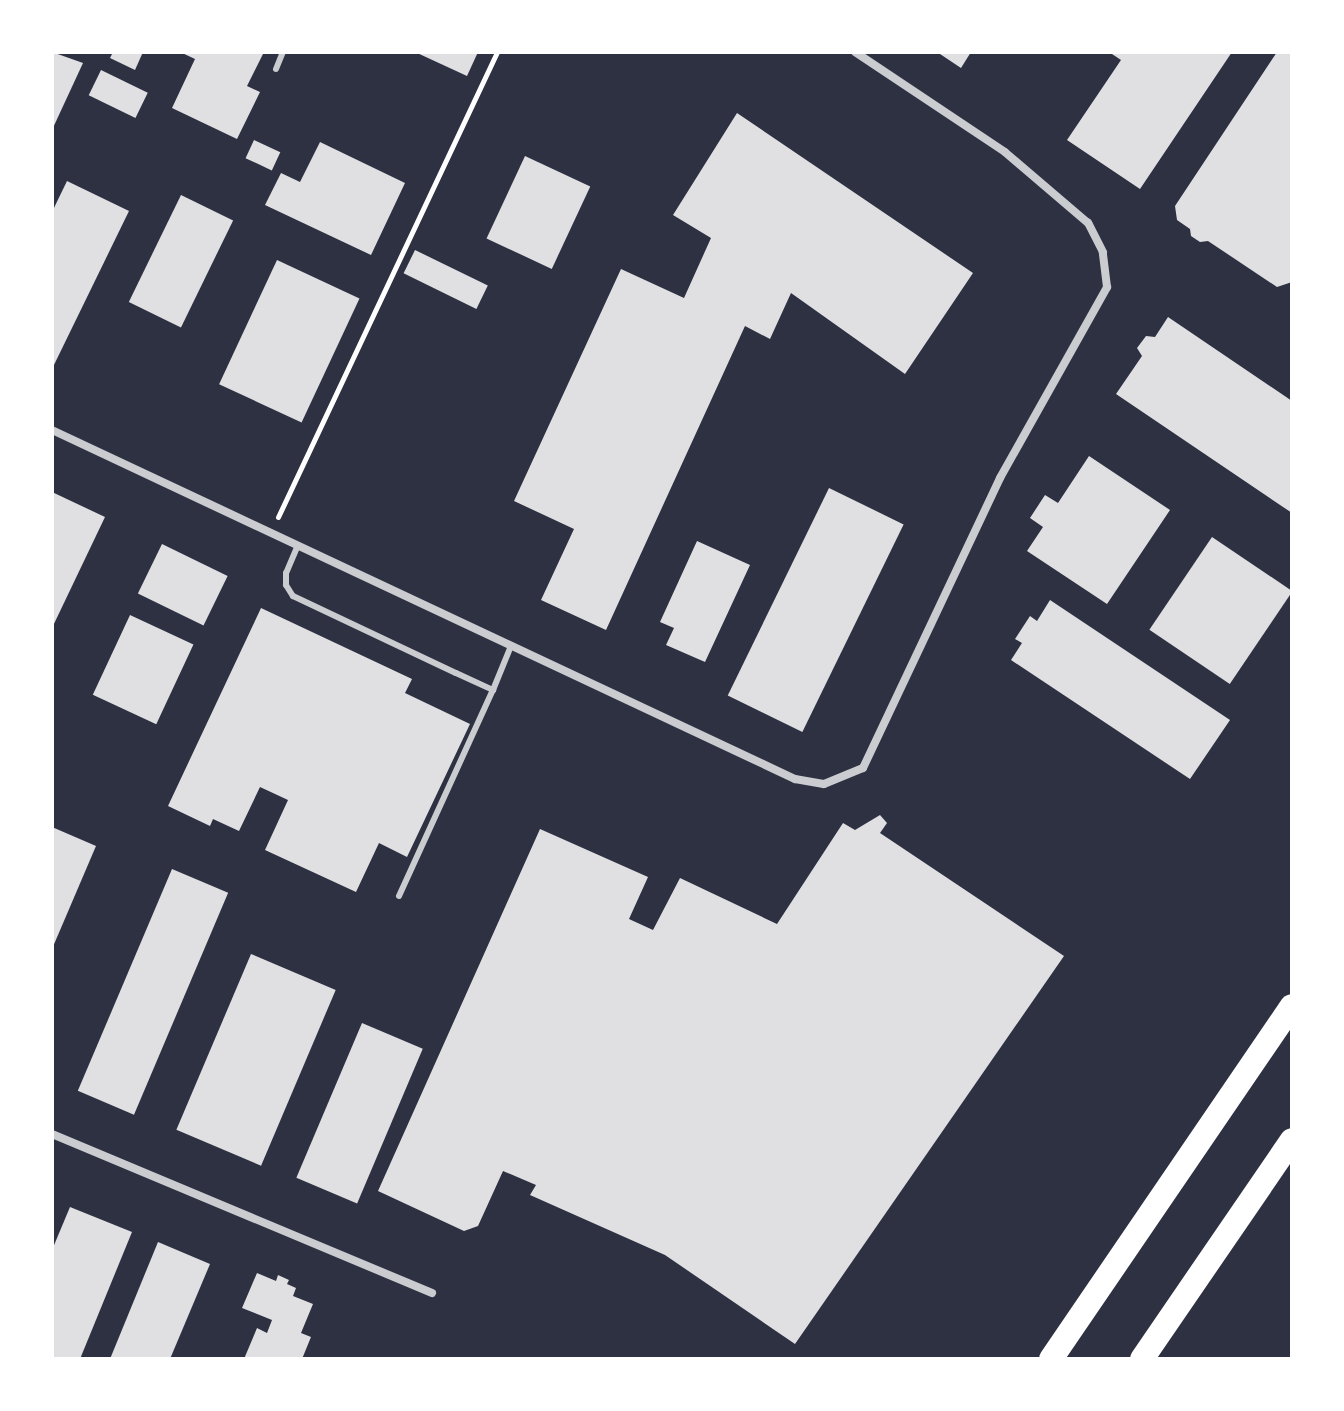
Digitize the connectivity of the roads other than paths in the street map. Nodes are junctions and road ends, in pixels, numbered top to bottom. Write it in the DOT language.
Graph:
graph roads {
  1 [pos="283,52"];
  2 [pos="855,52"];
  3 [pos="276,69"];
  4 [pos="52,430"];
  5 [pos="298,545"];
  6 [pos="511,646"];
  7 [pos="493,690"];
  8 [pos="399,896"];
  9 [pos="1292,1006"];
  10 [pos="52,1134"];
  11 [pos="1292,1140"];
  12 [pos="432,1293"];
  13 [pos="1051,1359"];
  14 [pos="1142,1359"];
  1 -- 3 [label="lane"];
  2 -- 6 [label="street"];
  4 -- 5 [label="street"];
  5 -- 6 [label="street"];
  5 -- 7 [label="lane"];
  6 -- 7 [label="lane"];
  7 -- 8 [label="lane"];
  9 -- 13 [label="highway"];
  10 -- 12 [label="street"];
  11 -- 14 [label="highway"];
}
